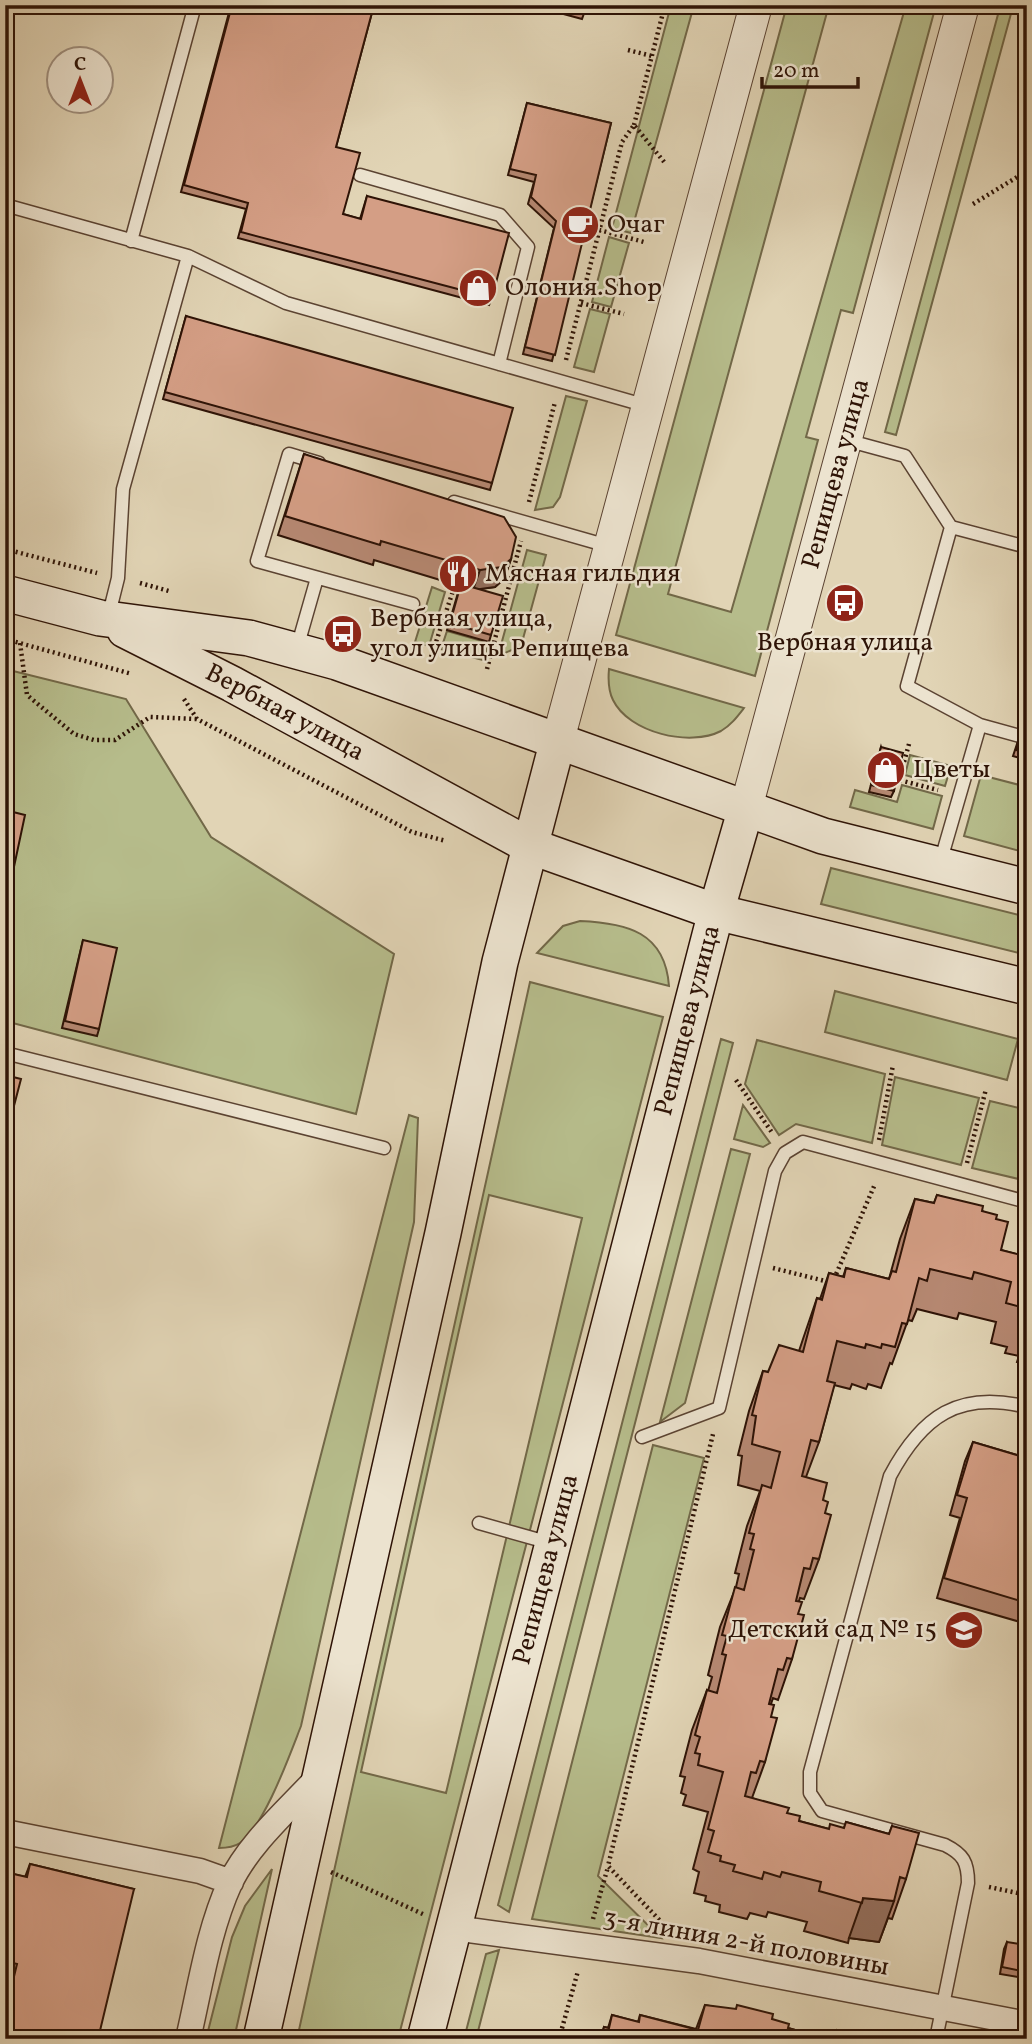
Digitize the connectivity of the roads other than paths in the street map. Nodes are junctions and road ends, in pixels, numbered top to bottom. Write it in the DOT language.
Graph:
graph roads {
  1 [pos="195,5"];
  2 [pos="756,5"];
  3 [pos="963,5"];
  4 [pos="360,175"];
  5 [pos="5,205"];
  6 [pos="131,241"];
  7 [pos="188,256"];
  8 [pos="499,363"];
  9 [pos="647,406"];
  10 [pos="845,439"];
  11 [pos="328,465"];
  12 [pos="446,499"];
  13 [pos="951,527"];
  14 [pos="608,546"];
  15 [pos="1027,547"];
  16 [pos="317,578"];
  17 [pos="5,593"];
  18 [pos="413,604"];
  19 [pos="104,618"];
  20 [pos="296,651"];
  21 [pos="980,725"];
  22 [pos="1026,736"];
  23 [pos="558,740"];
  24 [pos="746,808"];
  25 [pos="530,846"];
  26 [pos="940,865"];
  27 [pos="1027,887"];
  28 [pos="716,912"];
  29 [pos="1027,987"];
  30 [pos="5,1053"];
  31 [pos="384,1148"];
  32 [pos="1027,1202"];
  33 [pos="1027,1407"];
  34 [pos="642,1437"];
  35 [pos="479,1523"];
  36 [pos="553,1544"];
  37 [pos="319,1776"];
  38 [pos="5,1832"];
  39 [pos="231,1882"];
  40 [pos="454,1928"];
  41 [pos="942,2009"];
  42 [pos="1027,2024"];
  43 [pos="188,2039"];
  44 [pos="261,2039"];
  45 [pos="425,2039"];
  46 [pos="936,2039"];
  1 -- 6 [label="lane"];
  2 -- 9 [label="street"];
  3 -- 10 [label="street, Репищева улица"];
  4 -- 8 [label="lane"];
  5 -- 6 [label="lane"];
  6 -- 7 [label="lane"];
  7 -- 8 [label="lane"];
  7 -- 19 [label="lane"];
  8 -- 9 [label="lane"];
  9 -- 14 [label="street"];
  10 -- 13 [label="lane"];
  10 -- 24 [label="street, Репищева улица"];
  11 -- 16 [label="lane"];
  12 -- 14 [label="lane"];
  13 -- 15 [label="lane"];
  13 -- 21 [label="lane"];
  14 -- 23 [label="street"];
  16 -- 18 [label="lane"];
  16 -- 20 [label="lane"];
  17 -- 19 [label="main road, Вербная улица"];
  19 -- 20 [label="main road, Вербная улица"];
  19 -- 25 [label="main road, Вербная улица"];
  20 -- 23 [label="main road, Вербная улица"];
  21 -- 22 [label="lane"];
  21 -- 26 [label="lane"];
  23 -- 24 [label="main road, Вербная улица"];
  23 -- 25 [label="main road"];
  24 -- 26 [label="main road, Вербная улица"];
  24 -- 28 [label="main road, Репищева улица"];
  25 -- 28 [label="main road, Вербная улица"];
  25 -- 37 [label="main road"];
  26 -- 27 [label="main road, Вербная улица"];
  28 -- 29 [label="main road, Вербная улица"];
  28 -- 36 [label="main road, Репищева улица"];
  30 -- 31 [label="lane"];
  32 -- 34 [label="lane"];
  33 -- 41 [label="lane"];
  35 -- 36 [label="lane"];
  36 -- 40 [label="main road, Репищева улица"];
  37 -- 39 [label="street"];
  37 -- 44 [label="main road"];
  38 -- 39 [label="street"];
  39 -- 43 [label="street"];
  40 -- 41 [label="street, 3-я линия 2-й половины"];
  40 -- 45 [label="main road, Репищева улица"];
  41 -- 42 [label="street, 3-я линия 2-й половины"];
  41 -- 46 [label="lane"];
}
